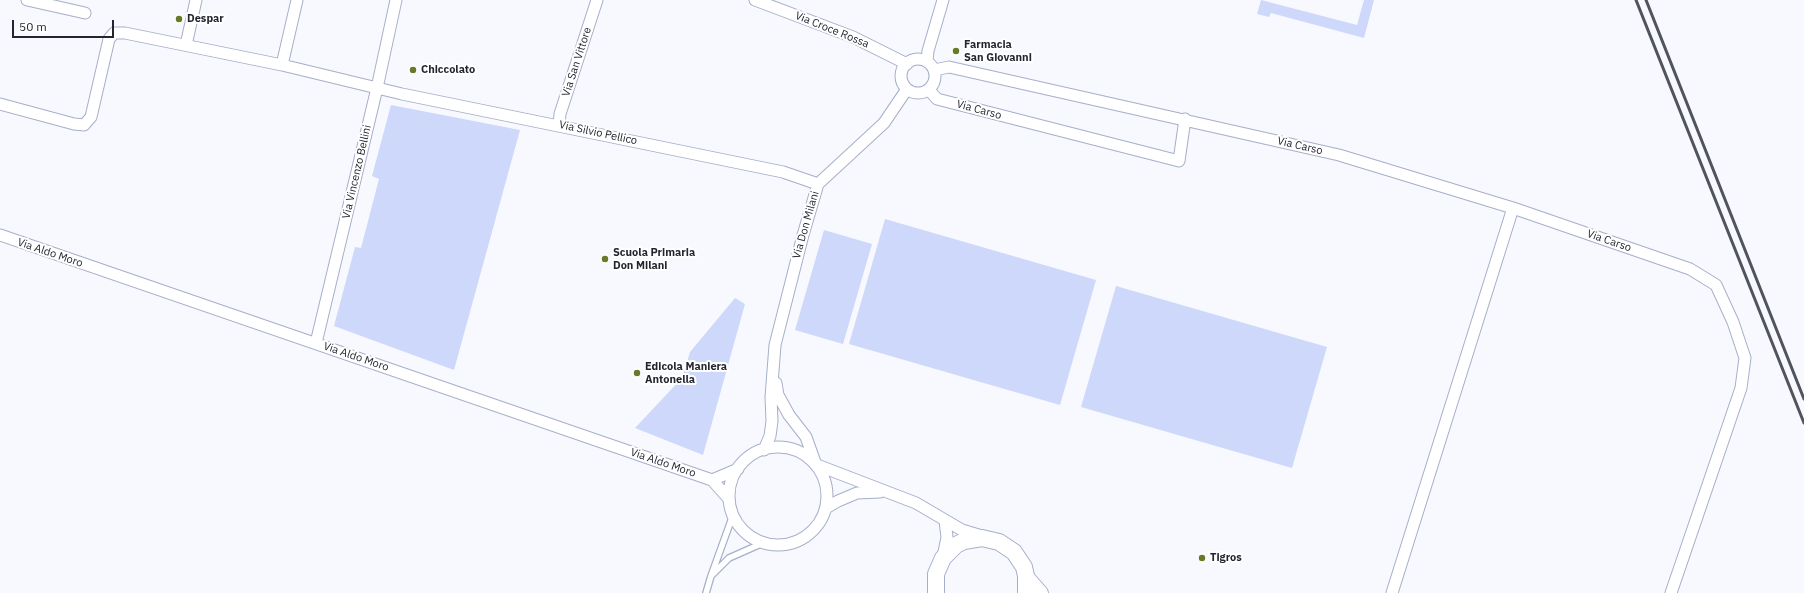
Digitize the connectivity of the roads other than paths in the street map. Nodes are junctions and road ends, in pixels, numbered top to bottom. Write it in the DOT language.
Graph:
graph roads {
  1 [pos="26,0"];
  2 [pos="196,0"];
  3 [pos="297,0"];
  4 [pos="396,0"];
  5 [pos="597,0"];
  6 [pos="755,0"];
  7 [pos="943,0"];
  8 [pos="85,13"];
  9 [pos="186,45"];
  10 [pos="907,64"];
  11 [pos="282,66"];
  12 [pos="931,66"];
  13 [pos="377,88"];
  14 [pos="907,89"];
  15 [pos="929,90"];
  16 [pos="0,104"];
  17 [pos="1185,119"];
  18 [pos="559,125"];
  19 [pos="818,184"];
  20 [pos="1513,208"];
  21 [pos="0,235"];
  22 [pos="316,343"];
  23 [pos="774,371"];
  24 [pos="764,450"];
  25 [pos="817,465"];
  26 [pos="738,469"];
  27 [pos="712,480"];
  28 [pos="892,493"];
  29 [pos="729,499"];
  30 [pos="826,508"];
  31 [pos="733,515"];
  32 [pos="945,521"];
  33 [pos="991,539"];
  34 [pos="763,543"];
  35 [pos="943,558"];
  36 [pos="711,576"];
  37 [pos="1026,576"];
  38 [pos="706,593"];
  39 [pos="935,593"];
  40 [pos="1026,593"];
  41 [pos="1041,593"];
  42 [pos="1392,593"];
  43 [pos="1671,593"];
  1 -- 8 [label="street"];
  2 -- 9 [label="street"];
  3 -- 11 [label="street"];
  4 -- 13 [label="street, Via Vincenzo Bellini"];
  5 -- 18 [label="street, Via San Vittore"];
  6 -- 10 [label="street, Via Croce Rossa"];
  7 -- 12 [label="street"];
  9 -- 11 [label="street, Via Silvio Pellico"];
  9 -- 16 [label="street"];
  10 -- 12 [label="street"];
  10 -- 14 [label="street"];
  11 -- 13 [label="street, Via Silvio Pellico"];
  12 -- 15 [label="street"];
  12 -- 17 [label="street, Via Carso"];
  13 -- 18 [label="street, Via Silvio Pellico"];
  13 -- 22 [label="street, Via Vincenzo Bellini"];
  14 -- 15 [label="street"];
  14 -- 19 [label="street, Via Don Milani"];
  15 -- 17 [label="street, Via Carso"];
  17 -- 20 [label="street, Via Carso"];
  18 -- 19 [label="street, Via Silvio Pellico"];
  19 -- 23 [label="street, Via Don Milani"];
  20 -- 42 [label="street"];
  20 -- 43 [label="street, Via Carso"];
  21 -- 22 [label="street, Via Aldo Moro"];
  22 -- 27 [label="street, Via Aldo Moro"];
  23 -- 24 [label="street, Via Don Milani"];
  23 -- 25 [label="street, Via Don Milani"];
  24 -- 25 [label="street"];
  24 -- 26 [label="street"];
  25 -- 28 [label="street"];
  25 -- 30 [label="street"];
  26 -- 27 [label="street"];
  26 -- 29 [label="street"];
  27 -- 29 [label="street, Via Aldo Moro"];
  28 -- 30 [label="street"];
  28 -- 32 [label="street"];
  29 -- 31 [label="street"];
  30 -- 34 [label="street"];
  31 -- 34 [label="street"];
  31 -- 36 [label="lane"];
  32 -- 33 [label="street"];
  32 -- 35 [label="street"];
  33 -- 35 [label="main road"];
  33 -- 37 [label="main road"];
  34 -- 36 [label="lane"];
  35 -- 39 [label="main road"];
  36 -- 38 [label="lane"];
  37 -- 40 [label="main road"];
  37 -- 41 [label="street"];
}
